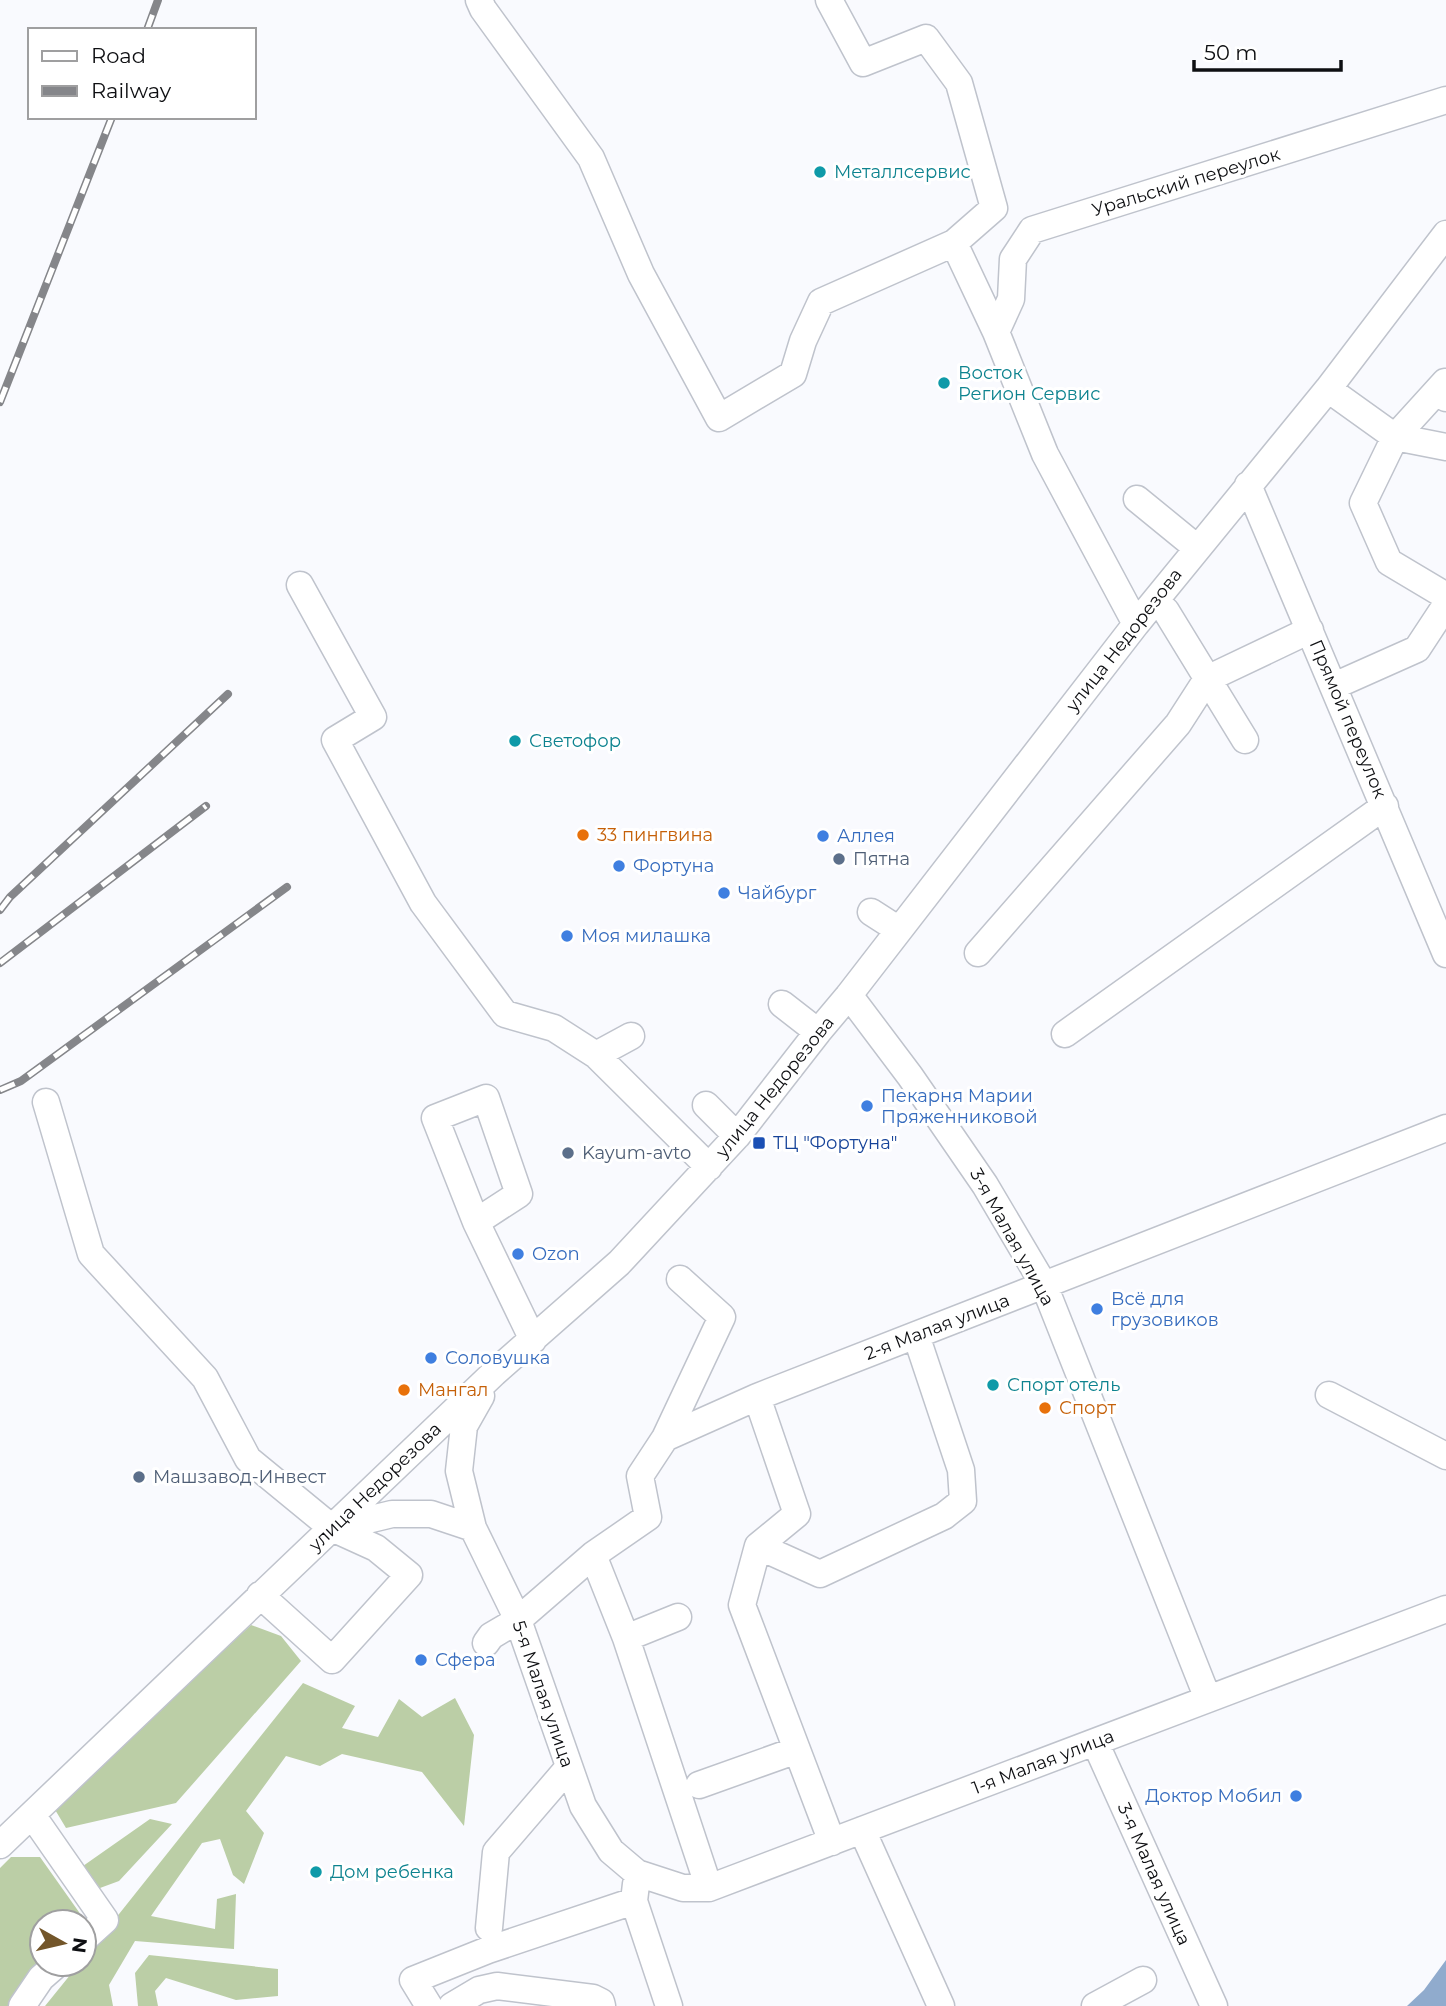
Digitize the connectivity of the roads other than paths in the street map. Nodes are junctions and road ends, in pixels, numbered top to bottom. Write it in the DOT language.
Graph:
graph roads {
  1 [pos="479,0"];
  2 [pos="829,0"];
  3 [pos="1446,100"];
  4 [pos="1446,234"];
  5 [pos="954,243"];
  6 [pos="996,332"];
  7 [pos="1328,389"];
  8 [pos="1446,398"];
  9 [pos="1395,437"];
  10 [pos="1446,447"];
  11 [pos="1248,485"];
  12 [pos="1137,499"];
  13 [pos="1197,548"];
  14 [pos="300,585"];
  15 [pos="1446,596"];
  16 [pos="1446,605"];
  17 [pos="1166,611"];
  18 [pos="1136,624"];
  19 [pos="1310,630"];
  20 [pos="1207,680"];
  21 [pos="1334,686"];
  22 [pos="1245,740"];
  23 [pos="1385,806"];
  24 [pos="871,912"];
  25 [pos="1441,920"];
  26 [pos="899,930"];
  27 [pos="978,953"];
  28 [pos="1446,954"];
  29 [pos="849,995"];
  30 [pos="782,1004"];
  31 [pos="818,1032"];
  32 [pos="1065,1034"];
  33 [pos="631,1036"];
  34 [pos="596,1055"];
  35 [pos="47,1102"];
  36 [pos="706,1105"];
  37 [pos="1446,1128"];
  38 [pos="737,1136"];
  39 [pos="709,1167"];
  40 [pos="476,1222"];
  41 [pos="680,1279"];
  42 [pos="1044,1285"];
  43 [pos="916,1335"];
  44 [pos="533,1340"];
  45 [pos="494,1373"];
  46 [pos="1329,1395"];
  47 [pos="757,1397"];
  48 [pos="665,1438"];
  49 [pos="1446,1456"];
  50 [pos="332,1528"];
  51 [pos="473,1528"];
  52 [pos="758,1546"];
  53 [pos="593,1555"];
  54 [pos="260,1595"];
  55 [pos="1446,1609"];
  56 [pos="678,1617"];
  57 [pos="518,1620"];
  58 [pos="626,1637"];
  59 [pos="486,1643"];
  60 [pos="1208,1699"];
  61 [pos="1095,1742"];
  62 [pos="797,1750"];
  63 [pos="569,1767"];
  64 [pos="699,1785"];
  65 [pos="32,1815"];
  66 [pos="862,1830"];
  67 [pos="832,1842"];
  68 [pos="0,1845"];
  69 [pos="637,1873"];
  70 [pos="709,1888"];
  71 [pos="634,1901"];
  72 [pos="97,1908"];
  73 [pos="98,1910"];
  74 [pos="98,1926"];
  75 [pos="489,1928"];
  76 [pos="41,1978"];
  77 [pos="1143,1979"];
  78 [pos="22,2006"];
  79 [pos="429,2006"];
  80 [pos="452,2006"];
  81 [pos="602,2006"];
  82 [pos="669,2006"];
  83 [pos="941,2006"];
  84 [pos="1095,2006"];
  85 [pos="1214,2006"];
  1 -- 5 [label="street"];
  2 -- 5 [label="street"];
  3 -- 6 [label="street, Уральский переулок"];
  4 -- 7 [label="street, улица Недорезова"];
  5 -- 6 [label="street"];
  6 -- 18 [label="street"];
  7 -- 9 [label="street"];
  7 -- 11 [label="street, улица Недорезова"];
  8 -- 9 [label="street"];
  9 -- 10 [label="street"];
  9 -- 15 [label="street"];
  11 -- 13 [label="street, улица Недорезова"];
  11 -- 19 [label="street, Прямой переулок"];
  12 -- 13 [label="street"];
  13 -- 18 [label="street, улица Недорезова"];
  14 -- 34 [label="street"];
  16 -- 21 [label="street"];
  17 -- 20 [label="street"];
  18 -- 26 [label="street, улица Недорезова"];
  19 -- 20 [label="street"];
  19 -- 21 [label="street, Прямой переулок"];
  20 -- 22 [label="street"];
  20 -- 27 [label="street"];
  21 -- 23 [label="street, Прямой переулок"];
  23 -- 25 [label="street, Прямой переулок"];
  23 -- 32 [label="street"];
  24 -- 26 [label="street"];
  25 -- 28 [label="street, Прямой переулок"];
  26 -- 29 [label="street, улица Недорезова"];
  29 -- 31 [label="street, улица Недорезова"];
  29 -- 42 [label="street, 3-я Малая улица"];
  30 -- 31 [label="street"];
  31 -- 38 [label="street, улица Недорезова"];
  33 -- 34 [label="street"];
  34 -- 39 [label="street"];
  35 -- 50 [label="street"];
  36 -- 38 [label="street"];
  37 -- 42 [label="street, 2-я Малая улица"];
  38 -- 39 [label="street, улица Недорезова"];
  39 -- 44 [label="street, улица Недорезова"];
  40 -- 44 [label="street"];
  41 -- 48 [label="street"];
  42 -- 43 [label="street, 2-я Малая улица"];
  42 -- 60 [label="street, 3-я Малая улица"];
  43 -- 47 [label="street, 2-я Малая улица"];
  43 -- 52 [label="street"];
  44 -- 45 [label="street, улица Недорезова"];
  45 -- 50 [label="street, улица Недорезова"];
  45 -- 51 [label="street, 5-я Малая улица"];
  46 -- 49 [label="street"];
  47 -- 48 [label="street, 2-я Малая улица"];
  47 -- 52 [label="street"];
  48 -- 53 [label="street"];
  50 -- 51 [label="street"];
  50 -- 54 [label="street, улица Недорезова"];
  50 -- 54 [label="street"];
  51 -- 57 [label="street, 5-я Малая улица"];
  52 -- 62 [label="street"];
  53 -- 57 [label="street"];
  53 -- 58 [label="street"];
  54 -- 65 [label="street, улица Недорезова"];
  55 -- 60 [label="street, 1-я Малая улица"];
  56 -- 58 [label="street"];
  57 -- 59 [label="street"];
  57 -- 63 [label="street, 5-я Малая улица"];
  58 -- 70 [label="street"];
  60 -- 61 [label="street, 1-я Малая улица"];
  61 -- 66 [label="street, 1-я Малая улица"];
  61 -- 85 [label="street, 3-я Малая улица"];
  62 -- 64 [label="street"];
  62 -- 67 [label="street"];
  63 -- 69 [label="street, 5-я Малая улица"];
  63 -- 75 [label="street"];
  65 -- 68 [label="street, улица Недорезова"];
  65 -- 72 [label="street"];
  66 -- 67 [label="street, 1-я Малая улица"];
  66 -- 83 [label="street"];
  67 -- 70 [label="street, 1-я Малая улица"];
  69 -- 70 [label="street, 1-я Малая улица"];
  69 -- 71 [label="street"];
  71 -- 79 [label="street"];
  71 -- 82 [label="street"];
  73 -- 74 [label="street"];
  76 -- 78 [label="street"];
  77 -- 84 [label="street"];
  80 -- 81 [label="street"];
}
